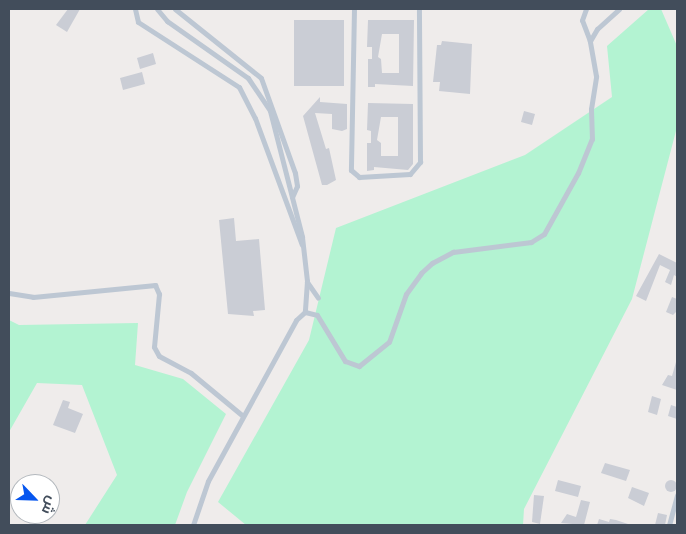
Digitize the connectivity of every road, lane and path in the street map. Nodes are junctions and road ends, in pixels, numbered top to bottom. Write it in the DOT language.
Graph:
graph roads {
  1 [pos="135,9"];
  2 [pos="157,9"];
  3 [pos="175,9"];
  4 [pos="354,9"];
  5 [pos="419,9"];
  6 [pos="586,9"];
  7 [pos="620,9"];
  8 [pos="590,41"];
  9 [pos="292,197"];
  10 [pos="303,248"];
  11 [pos="307,282"];
  12 [pos="9,293"];
  13 [pos="318,298"];
  14 [pos="305,312"];
  15 [pos="244,416"];
  16 [pos="677,495"];
  17 [pos="193,525"];
  18 [pos="669,525"];
  1 -- 10 [label="street"];
  2 -- 9 [label="street"];
  3 -- 9 [label="street"];
  4 -- 5 [label="street"];
  6 -- 8 [label="street"];
  7 -- 8 [label="street"];
  8 -- 14 [label="street"];
  9 -- 10 [label="street"];
  10 -- 11 [label="street"];
  11 -- 13 [label="street"];
  11 -- 14 [label="street"];
  12 -- 15 [label="street"];
  14 -- 15 [label="street"];
  15 -- 17 [label="street"];
  16 -- 18 [label="street"];
}
